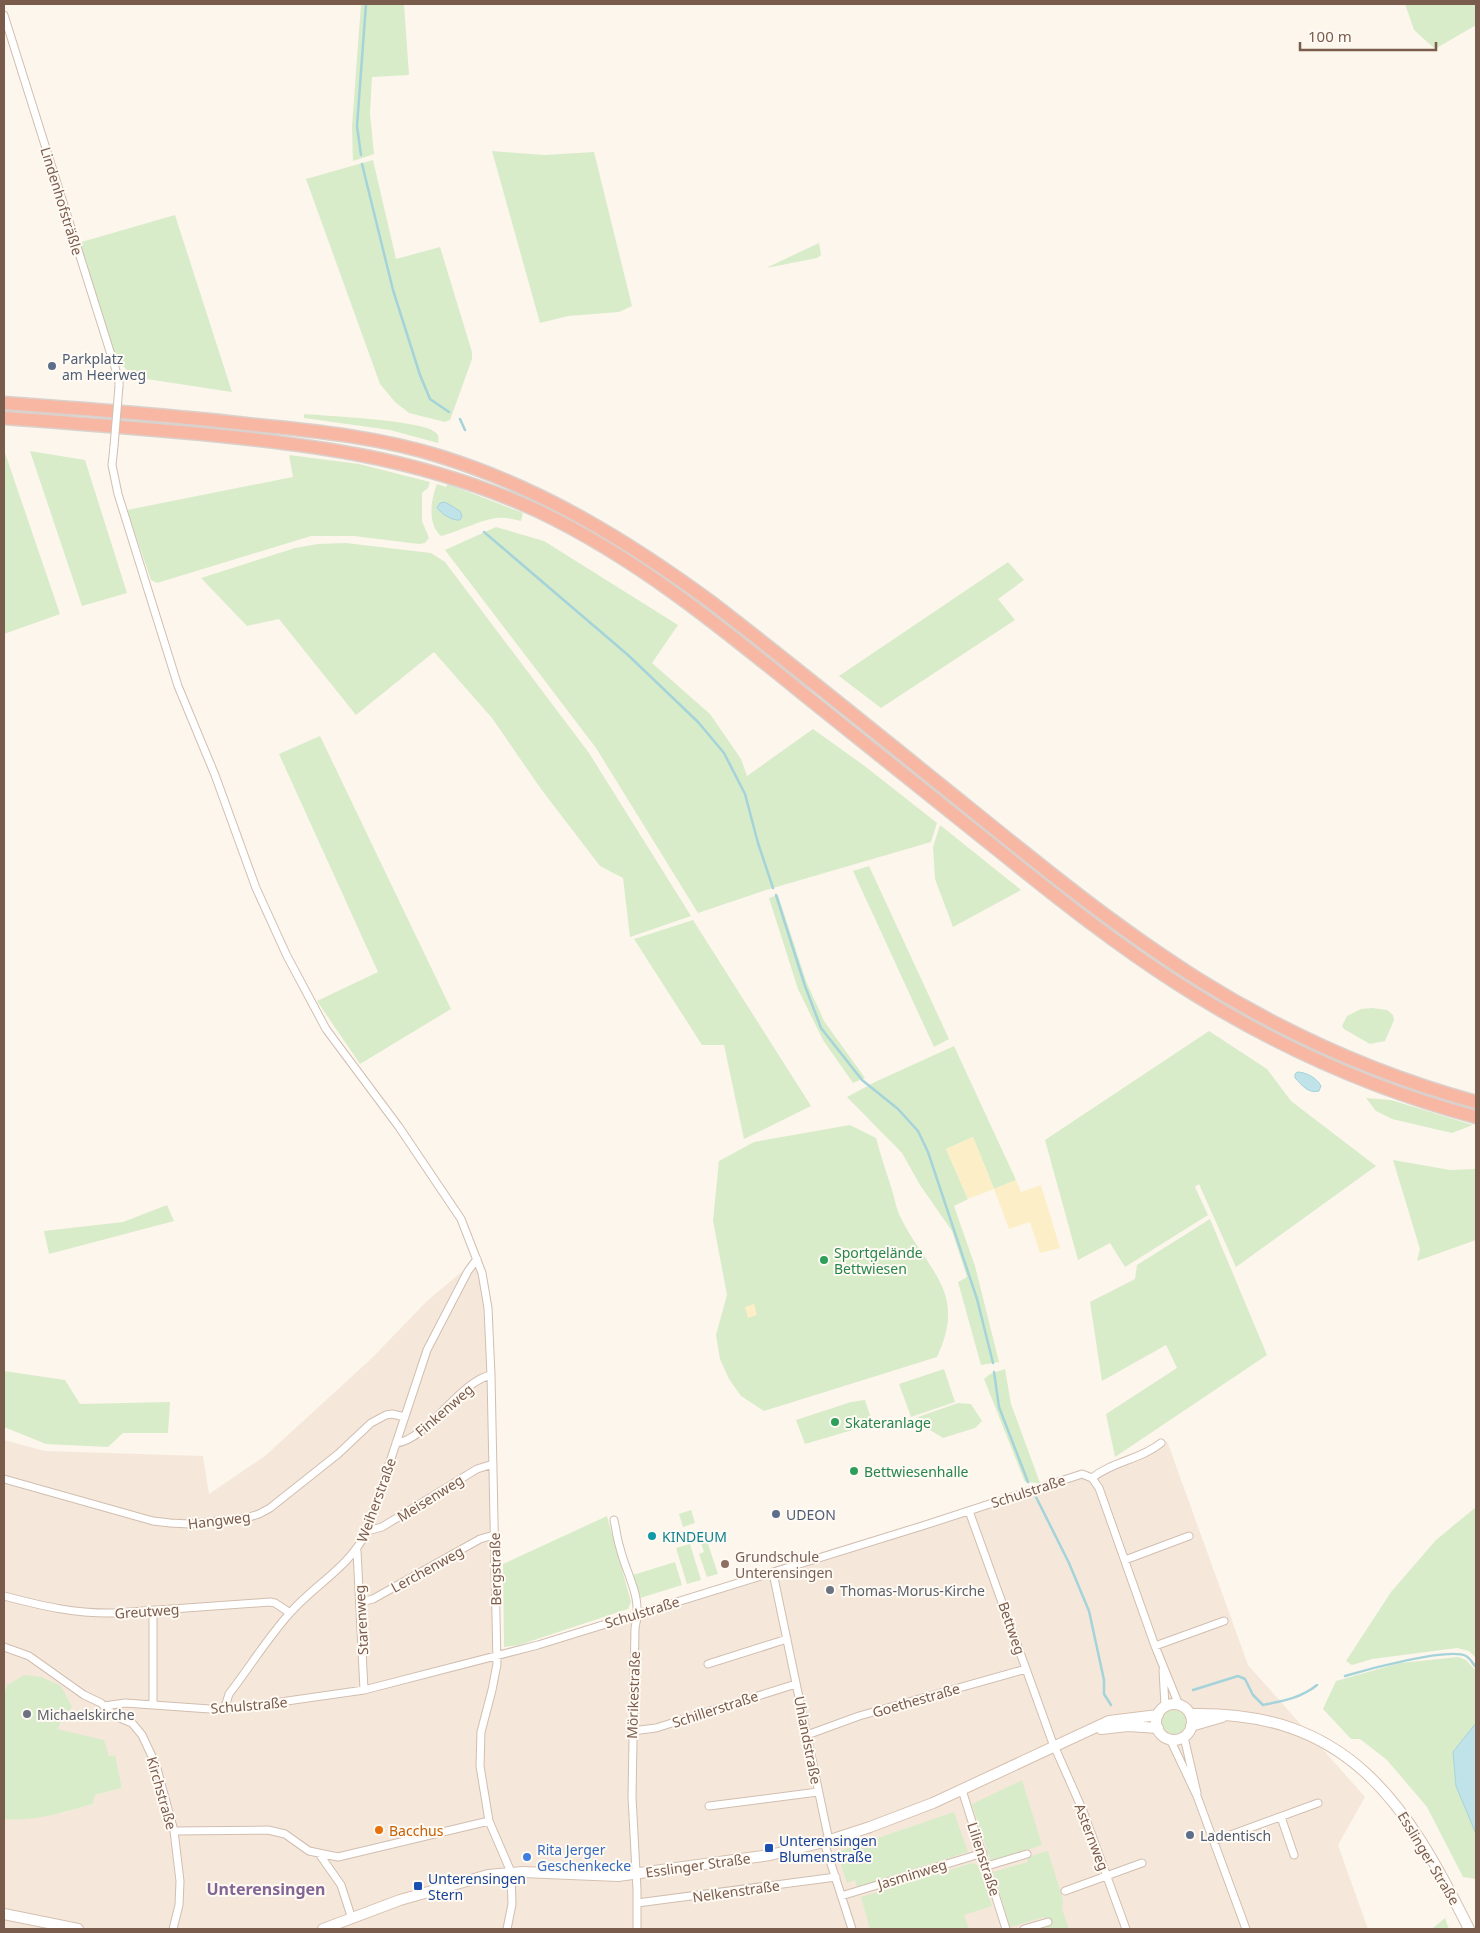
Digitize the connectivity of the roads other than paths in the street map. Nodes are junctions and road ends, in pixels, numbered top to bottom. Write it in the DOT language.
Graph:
graph roads {
  1 [pos="4,16"];
  2 [pos="4,403"];
  3 [pos="4,418"];
  4 [pos="114,446"];
  5 [pos="1476,1102"];
  6 [pos="1476,1117"];
  7 [pos="477,1259"];
  8 [pos="491,1375"];
  9 [pos="405,1417"];
  10 [pos="1161,1443"];
  11 [pos="396,1444"];
  12 [pos="493,1464"];
  13 [pos="1092,1478"];
  14 [pos="4,1479"];
  15 [pos="969,1511"];
  16 [pos="614,1520"];
  17 [pos="367,1531"];
  18 [pos="494,1535"];
  19 [pos="1189,1536"];
  20 [pos="357,1551"];
  21 [pos="1125,1560"];
  22 [pos="773,1572"];
  23 [pos="4,1596"];
  24 [pos="361,1602"];
  25 [pos="153,1610"];
  26 [pos="290,1613"];
  27 [pos="639,1613"];
  28 [pos="1224,1621"];
  29 [pos="787,1639"];
  30 [pos="1155,1646"];
  31 [pos="4,1647"];
  32 [pos="497,1656"];
  33 [pos="708,1664"];
  34 [pos="1162,1665"];
  35 [pos="1026,1668"];
  36 [pos="796,1684"];
  37 [pos="364,1690"];
  38 [pos="153,1704"];
  39 [pos="1179,1705"];
  40 [pos="104,1706"];
  41 [pos="1165,1706"];
  42 [pos="224,1710"];
  43 [pos="1190,1714"];
  44 [pos="1225,1715"];
  45 [pos="1158,1716"];
  46 [pos="1191,1726"];
  47 [pos="1158,1728"];
  48 [pos="632,1730"];
  49 [pos="1088,1731"];
  50 [pos="807,1735"];
  51 [pos="1184,1737"];
  52 [pos="1170,1739"];
  53 [pos="1054,1746"];
  54 [pos="962,1790"];
  55 [pos="818,1792"];
  56 [pos="1197,1796"];
  57 [pos="1318,1803"];
  58 [pos="709,1806"];
  59 [pos="1281,1817"];
  60 [pos="489,1820"];
  61 [pos="174,1831"];
  62 [pos="827,1842"];
  63 [pos="1214,1842"];
  64 [pos="982,1853"];
  65 [pos="1027,1854"];
  66 [pos="320,1855"];
  67 [pos="1294,1855"];
  68 [pos="1142,1863"];
  69 [pos="987,1866"];
  70 [pos="511,1872"];
  71 [pos="635,1874"];
  72 [pos="1106,1876"];
  73 [pos="836,1877"];
  74 [pos="1065,1891"];
  75 [pos="841,1896"];
  76 [pos="637,1904"];
  77 [pos="4,1914"];
  78 [pos="352,1919"];
  79 [pos="1048,1922"];
  80 [pos="78,1929"];
  81 [pos="174,1929"];
  82 [pos="327,1929"];
  83 [pos="507,1929"];
  84 [pos="637,1929"];
  85 [pos="852,1929"];
  86 [pos="1006,1929"];
  87 [pos="1024,1929"];
  88 [pos="1126,1929"];
  89 [pos="1246,1929"];
  90 [pos="1469,1929"];
  1 -- 4 [label="street, Lindenhofsträßle, bridge"];
  2 -- 5 [label="highway"];
  3 -- 6 [label="highway"];
  4 -- 7 [label="street, Bergstraße"];
  7 -- 8 [label="street, Bergstraße"];
  7 -- 9 [label="street, Weiherstraße"];
  8 -- 11 [label="street, Finkenweg"];
  8 -- 12 [label="street, Bergstraße"];
  9 -- 11 [label="street, Weiherstraße"];
  9 -- 14 [label="street, Hangweg"];
  10 -- 13 [label="street, Schulstraße"];
  11 -- 17 [label="street, Weiherstraße"];
  12 -- 17 [label="street, Meisenweg"];
  12 -- 18 [label="street, Bergstraße"];
  13 -- 15 [label="street, Schulstraße"];
  13 -- 21 [label="street"];
  15 -- 22 [label="street, Schulstraße"];
  15 -- 35 [label="street, Bettweg"];
  16 -- 27 [label="street, Mörikestraße"];
  17 -- 20 [label="street, Weiherstraße"];
  18 -- 24 [label="street, Lerchenweg"];
  18 -- 32 [label="street, Bergstraße"];
  19 -- 21 [label="street"];
  20 -- 24 [label="street, Starenweg"];
  20 -- 26 [label="street, Weiherstraße"];
  21 -- 30 [label="street"];
  22 -- 27 [label="street, Schulstraße"];
  22 -- 29 [label="street, Uhlandstraße"];
  23 -- 25 [label="street, Greutweg"];
  24 -- 37 [label="street, Starenweg"];
  25 -- 26 [label="street, Greutweg"];
  25 -- 38 [label="street"];
  26 -- 42 [label="street, Weiherstraße"];
  27 -- 32 [label="street, Schulstraße"];
  27 -- 48 [label="street, Mörikestraße"];
  28 -- 30 [label="street"];
  29 -- 33 [label="street"];
  29 -- 36 [label="street, Uhlandstraße"];
  30 -- 34 [label="street"];
  31 -- 40 [label="street, Kirchstraße"];
  32 -- 37 [label="street, Schulstraße"];
  32 -- 60 [label="street, Bergstraße"];
  34 -- 39 [label="street"];
  34 -- 41 [label="street"];
  35 -- 50 [label="street, Goethestraße"];
  35 -- 53 [label="street, Bettweg"];
  36 -- 48 [label="street, Schillerstraße"];
  36 -- 50 [label="street, Uhlandstraße"];
  37 -- 42 [label="street, Schulstraße"];
  38 -- 40 [label="street, Schulstraße"];
  38 -- 42 [label="street, Schulstraße"];
  39 -- 41 [label="street"];
  39 -- 43 [label="street"];
  40 -- 61 [label="street, Kirchstraße"];
  41 -- 45 [label="street"];
  43 -- 44 [label="street, Esslinger Straße"];
  43 -- 46 [label="street"];
  44 -- 46 [label="street, Esslinger Straße"];
  44 -- 90 [label="street, Esslinger Straße"];
  45 -- 47 [label="street"];
  45 -- 49 [label="street, Esslinger Straße"];
  46 -- 51 [label="street"];
  47 -- 49 [label="street, Esslinger Straße"];
  47 -- 52 [label="street"];
  48 -- 71 [label="street, Mörikestraße"];
  49 -- 53 [label="street, Esslinger Straße"];
  50 -- 55 [label="street, Uhlandstraße"];
  51 -- 52 [label="street"];
  51 -- 56 [label="street"];
  52 -- 56 [label="street"];
  53 -- 54 [label="street, Esslinger Straße"];
  53 -- 72 [label="street, Asternweg"];
  54 -- 62 [label="street, Esslinger Straße"];
  54 -- 64 [label="street, Lilienstraße"];
  55 -- 58 [label="street"];
  55 -- 62 [label="street, Uhlandstraße"];
  56 -- 63 [label="street"];
  57 -- 59 [label="street"];
  59 -- 63 [label="street"];
  59 -- 67 [label="street"];
  60 -- 66 [label="street"];
  60 -- 70 [label="street, Bergstraße"];
  61 -- 66 [label="street"];
  61 -- 81 [label="street, Kirchstraße"];
  62 -- 71 [label="street, Esslinger Straße"];
  62 -- 73 [label="street, Uhlandstraße"];
  63 -- 89 [label="street"];
  64 -- 69 [label="street, Lilienstraße"];
  64 -- 75 [label="street, Jasminweg"];
  65 -- 69 [label="street"];
  66 -- 78 [label="street"];
  68 -- 72 [label="street"];
  69 -- 86 [label="street, Lilienstraße"];
  70 -- 71 [label="street, Esslinger Straße"];
  70 -- 78 [label="street, Esslinger Straße"];
  70 -- 83 [label="street"];
  71 -- 76 [label="street, Mörikestraße"];
  72 -- 74 [label="street"];
  72 -- 88 [label="street, Asternweg"];
  73 -- 75 [label="street, Uhlandstraße"];
  73 -- 76 [label="street, Nelkenstraße"];
  75 -- 85 [label="street, Uhlandstraße"];
  76 -- 84 [label="street, Mörikestraße"];
  77 -- 80 [label="street"];
  78 -- 82 [label="street, Esslinger Straße"];
  79 -- 87 [label="street"];
}
